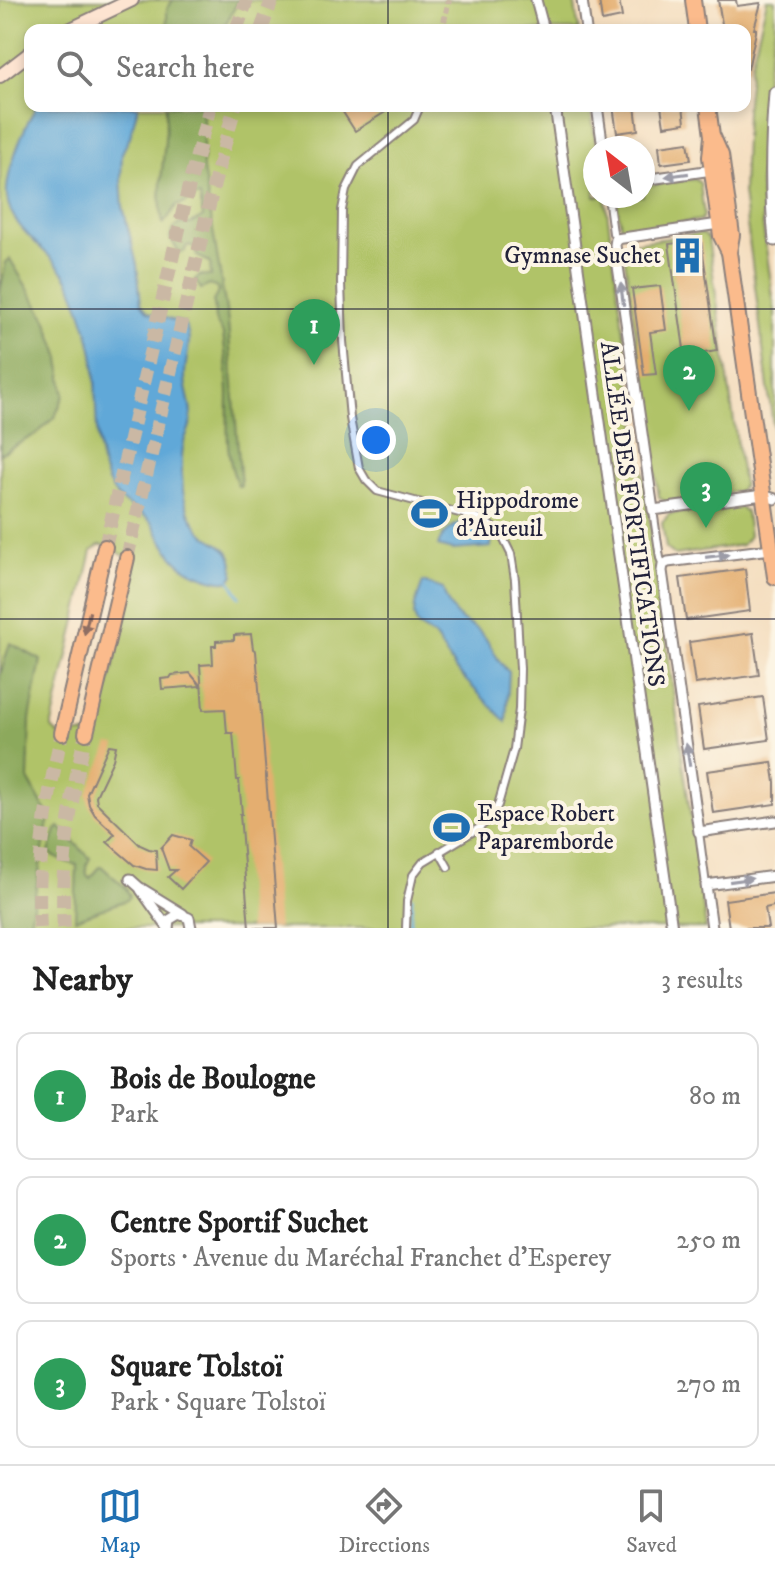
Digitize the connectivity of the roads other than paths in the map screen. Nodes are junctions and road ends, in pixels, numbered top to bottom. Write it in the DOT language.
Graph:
graph roads {
  1 [pos="132,0"];
  2 [pos="536,0"];
  3 [pos="582,0"];
  4 [pos="693,0"];
  5 [pos="82,24"];
  6 [pos="542,24"];
  7 [pos="585,24"];
  8 [pos="696,24"];
  9 [pos="24,58"];
  10 [pos="0,76"];
  11 [pos="775,93"];
  12 [pos="417,112"];
  13 [pos="556,112"];
  14 [pos="598,112"];
  15 [pos="709,112"];
  16 [pos="601,136"];
  17 [pos="712,136"];
  18 [pos="712,170"];
  19 [pos="655,178"];
  20 [pos="610,208"];
  21 [pos="719,224"];
  22 [pos="616,239"];
  23 [pos="775,240"];
  24 [pos="729,252"];
  25 [pos="769,497"];
  26 [pos="653,510"];
  27 [pos="105,547"];
  28 [pos="771,549"];
  29 [pos="127,558"];
  30 [pos="663,565"];
  31 [pos="775,577"];
  32 [pos="62,733"];
  33 [pos="86,733"];
  34 [pos="775,821"];
  35 [pos="699,832"];
  36 [pos="439,851"];
  37 [pos="448,867"];
  38 [pos="775,876"];
  39 [pos="130,879"];
  40 [pos="706,885"];
  41 [pos="139,887"];
  42 [pos="183,914"];
  43 [pos="192,926"];
  44 [pos="168,928"];
  45 [pos="406,928"];
  46 [pos="672,928"];
  47 [pos="712,928"];
  1 -- 5 [label="main road"];
  2 -- 6 [label="street"];
  3 -- 7 [label="street"];
  4 -- 8 [label="main road"];
  9 -- 10 [label="main road"];
  11 -- 23 [label="street"];
  12 -- 36 [label="street"];
  13 -- 46 [label="street, ALLÉE DES FORTIFICATIONS"];
  14 -- 16 [label="street"];
  15 -- 17 [label="main road"];
  17 -- 18 [label="main road"];
  17 -- 24 [label="main road"];
  18 -- 19 [label="street, one-way"];
  18 -- 21 [label="main road"];
  20 -- 22 [label="street"];
  21 -- 22 [label="street"];
  21 -- 24 [label="main road"];
  26 -- 22 [label="street, one-way"];
  24 -- 25 [label="main road"];
  25 -- 26 [label="street"];
  25 -- 28 [label="main road"];
  26 -- 30 [label="street"];
  27 -- 32 [label="main road, one-way"];
  30 -- 28 [label="street, one-way"];
  28 -- 31 [label="main road"];
  29 -- 33 [label="main road"];
  35 -- 30 [label="street, one-way"];
  34 -- 35 [label="street"];
  35 -- 40 [label="street"];
  36 -- 37 [label="street"];
  36 -- 45 [label="street"];
  40 -- 38 [label="street, one-way"];
  39 -- 41 [label="street"];
  40 -- 47 [label="street"];
  41 -- 42 [label="street"];
  41 -- 44 [label="street"];
  42 -- 43 [label="street"];
  42 -- 44 [label="street"];
}
